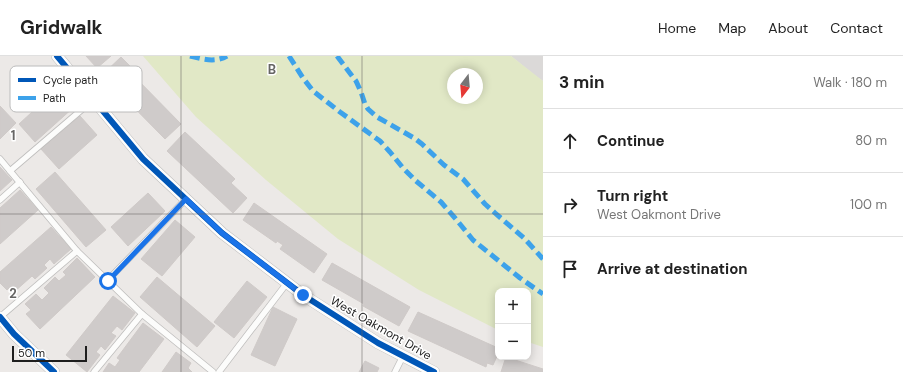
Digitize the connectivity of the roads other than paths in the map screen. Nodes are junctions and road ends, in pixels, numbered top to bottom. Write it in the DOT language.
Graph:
graph roads {
  1 [pos="57,56"];
  2 [pos="65,66"];
  3 [pos="79,112"];
  4 [pos="103,112"];
  5 [pos="0,159"];
  6 [pos="10,170"];
  7 [pos="20,182"];
  8 [pos="186,199"];
  9 [pos="0,200"];
  10 [pos="77,251"];
  11 [pos="108,281"];
  12 [pos="287,283"];
  13 [pos="142,314"];
  14 [pos="0,317"];
  15 [pos="403,356"];
  16 [pos="205,370"];
  17 [pos="54,372"];
  18 [pos="94,372"];
  19 [pos="213,372"];
  20 [pos="219,372"];
  21 [pos="395,372"];
  22 [pos="434,372"];
  1 -- 2 [label="street, West Oakmont Drive"];
  3 -- 6 [label="lane"];
  4 -- 8 [label="street, West Oakmont Drive"];
  5 -- 6 [label="lane"];
  6 -- 7 [label="lane"];
  7 -- 9 [label="lane"];
  7 -- 10 [label="lane"];
  8 -- 11 [label="lane"];
  8 -- 12 [label="street, West Oakmont Drive"];
  10 -- 11 [label="lane"];
  10 -- 14 [label="lane"];
  11 -- 13 [label="lane"];
  12 -- 15 [label="street, West Oakmont Drive"];
  12 -- 20 [label="lane"];
  13 -- 16 [label="lane"];
  13 -- 18 [label="lane"];
  14 -- 17 [label="street"];
  15 -- 21 [label="lane"];
  15 -- 22 [label="street, West Oakmont Drive"];
  16 -- 19 [label="lane"];
}
